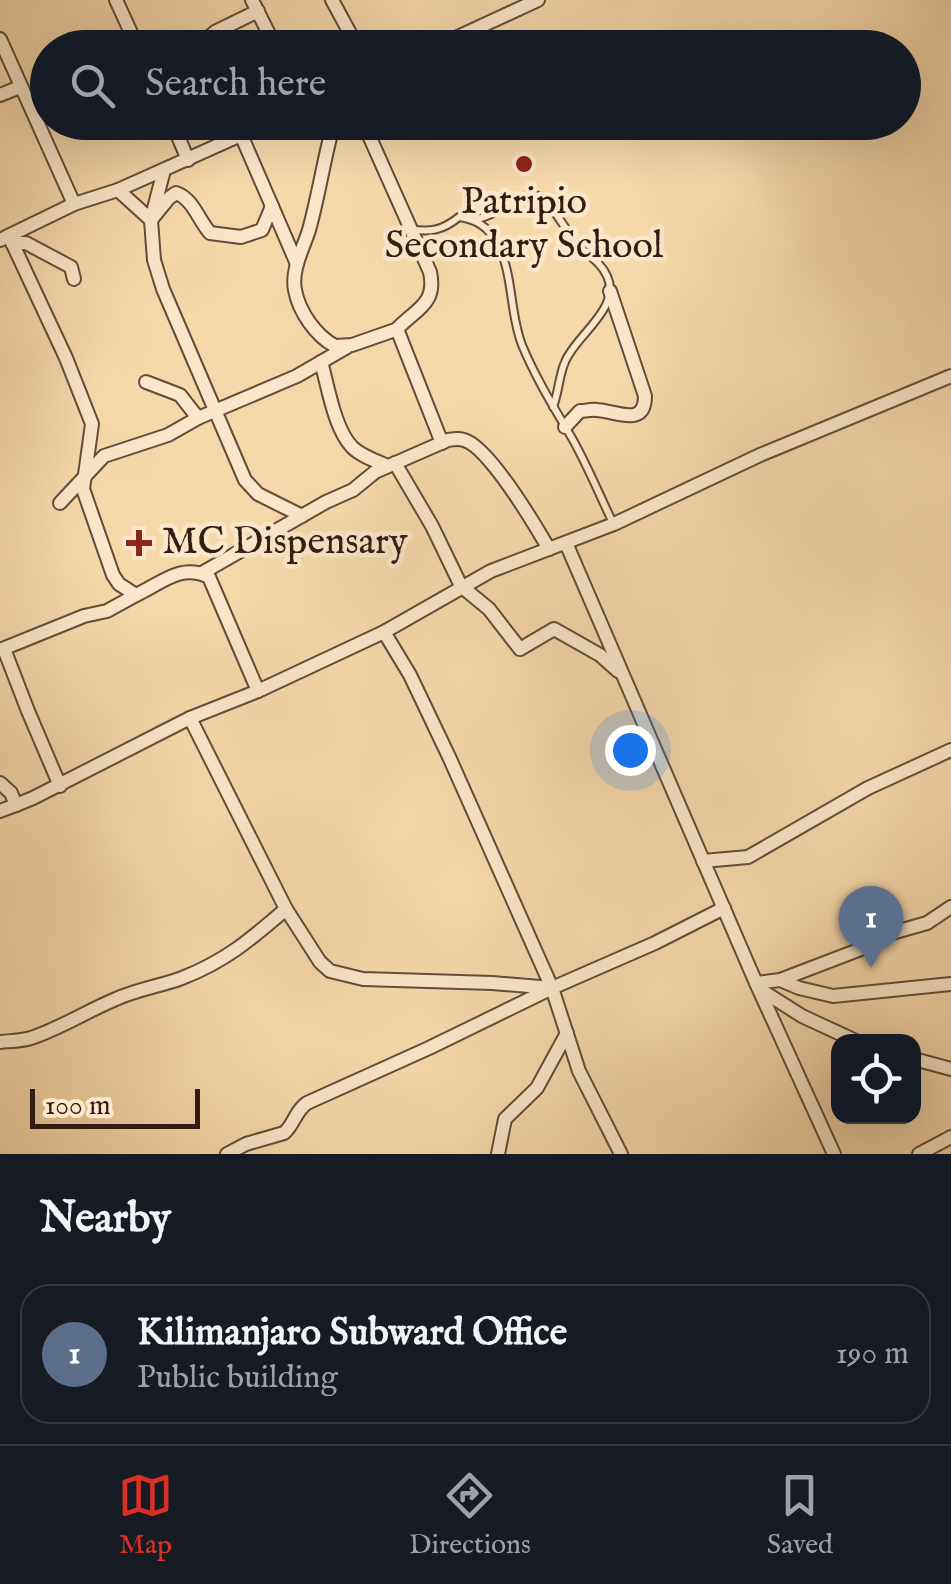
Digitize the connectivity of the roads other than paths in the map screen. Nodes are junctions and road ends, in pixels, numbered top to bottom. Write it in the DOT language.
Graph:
graph roads {
  1 [pos="116,0"];
  2 [pos="332,0"];
  3 [pos="538,0"];
  4 [pos="255,6"];
  5 [pos="130,30"];
  6 [pos="218,30"];
  7 [pos="267,30"];
  8 [pos="348,30"];
  9 [pos="473,30"];
  10 [pos="0,39"];
  11 [pos="20,87"];
  12 [pos="0,95"];
  13 [pos="30,109"];
  14 [pos="44,140"];
  15 [pos="180,140"];
  16 [pos="233,140"];
  17 [pos="244,140"];
  18 [pos="330,140"];
  19 [pos="371,140"];
  20 [pos="188,160"];
  21 [pos="164,170"];
  22 [pos="118,190"];
  23 [pos="74,204"];
  24 [pos="272,206"];
  25 [pos="151,220"];
  26 [pos="474,220"];
  27 [pos="409,228"];
  28 [pos="7,240"];
  29 [pos="297,264"];
  30 [pos="74,279"];
  31 [pos="610,290"];
  32 [pos="398,328"];
  33 [pos="346,347"];
  34 [pos="322,362"];
  35 [pos="951,376"];
  36 [pos="146,382"];
  37 [pos="553,406"];
  38 [pos="217,410"];
  39 [pos="198,418"];
  40 [pos="565,427"];
  41 [pos="442,443"];
  42 [pos="391,465"];
  43 [pos="85,476"];
  44 [pos="60,503"];
  45 [pos="302,516"];
  46 [pos="614,524"];
  47 [pos="566,543"];
  48 [pos="549,548"];
  49 [pos="202,573"];
  50 [pos="462,586"];
  51 [pos="136,595"];
  52 [pos="384,632"];
  53 [pos="2,650"];
  54 [pos="623,676"];
  55 [pos="258,690"];
  56 [pos="190,718"];
  57 [pos="951,750"];
  58 [pos="0,784"];
  59 [pos="60,786"];
  60 [pos="16,805"];
  61 [pos="0,810"];
  62 [pos="703,861"];
  63 [pos="951,907"];
  64 [pos="724,908"];
  65 [pos="286,909"];
  66 [pos="780,980"];
  67 [pos="951,984"];
  68 [pos="757,986"];
  69 [pos="552,988"];
  70 [pos="567,1033"];
  71 [pos="841,1034"];
  72 [pos="0,1042"];
  73 [pos="921,1061"];
  74 [pos="951,1070"];
  75 [pos="951,1137"];
  76 [pos="227,1154"];
  77 [pos="498,1154"];
  78 [pos="621,1154"];
  79 [pos="834,1154"];
  80 [pos="918,1154"];
  1 -- 5 [label="street"];
  2 -- 8 [label="street"];
  3 -- 9 [label="street"];
  4 -- 6 [label="street"];
  4 -- 7 [label="street"];
  10 -- 11 [label="street"];
  11 -- 12 [label="street"];
  11 -- 13 [label="street"];
  14 -- 23 [label="street"];
  15 -- 20 [label="street"];
  16 -- 20 [label="street"];
  17 -- 24 [label="street"];
  18 -- 29 [label="street"];
  19 -- 27 [label="street"];
  20 -- 21 [label="street"];
  21 -- 22 [label="street"];
  21 -- 25 [label="street"];
  22 -- 23 [label="street"];
  22 -- 25 [label="street"];
  23 -- 28 [label="street"];
  24 -- 25 [label="street"];
  24 -- 29 [label="street"];
  25 -- 38 [label="street"];
  26 -- 27 [label="lane"];
  26 -- 31 [label="lane"];
  26 -- 37 [label="lane"];
  27 -- 32 [label="street"];
  28 -- 30 [label="street"];
  28 -- 43 [label="street"];
  29 -- 33 [label="street"];
  31 -- 37 [label="lane"];
  31 -- 40 [label="street"];
  32 -- 33 [label="street"];
  32 -- 41 [label="street"];
  33 -- 34 [label="street"];
  34 -- 38 [label="street"];
  34 -- 42 [label="street"];
  35 -- 46 [label="street"];
  36 -- 39 [label="street"];
  37 -- 40 [label="lane"];
  38 -- 39 [label="street"];
  38 -- 45 [label="street"];
  39 -- 43 [label="street"];
  40 -- 46 [label="lane"];
  41 -- 42 [label="street"];
  41 -- 48 [label="street"];
  42 -- 45 [label="street"];
  42 -- 50 [label="street"];
  43 -- 44 [label="street"];
  43 -- 51 [label="street"];
  45 -- 49 [label="street"];
  46 -- 47 [label="street"];
  47 -- 48 [label="street"];
  47 -- 54 [label="street"];
  48 -- 50 [label="street"];
  49 -- 51 [label="street"];
  49 -- 55 [label="street"];
  50 -- 52 [label="street"];
  50 -- 54 [label="street"];
  51 -- 53 [label="street"];
  52 -- 55 [label="street"];
  52 -- 69 [label="street"];
  53 -- 59 [label="street"];
  54 -- 62 [label="street"];
  55 -- 56 [label="street"];
  56 -- 59 [label="street"];
  56 -- 65 [label="street"];
  57 -- 62 [label="street"];
  58 -- 60 [label="street"];
  59 -- 60 [label="street"];
  60 -- 61 [label="street"];
  62 -- 64 [label="street"];
  63 -- 66 [label="street"];
  64 -- 68 [label="street"];
  64 -- 69 [label="street"];
  65 -- 69 [label="street"];
  65 -- 72 [label="street"];
  66 -- 67 [label="street"];
  66 -- 68 [label="street"];
  68 -- 71 [label="street"];
  68 -- 79 [label="street"];
  69 -- 70 [label="street"];
  69 -- 76 [label="street"];
  70 -- 77 [label="street"];
  70 -- 78 [label="street"];
  73 -- 74 [label="street"];
  75 -- 80 [label="street"];
}
